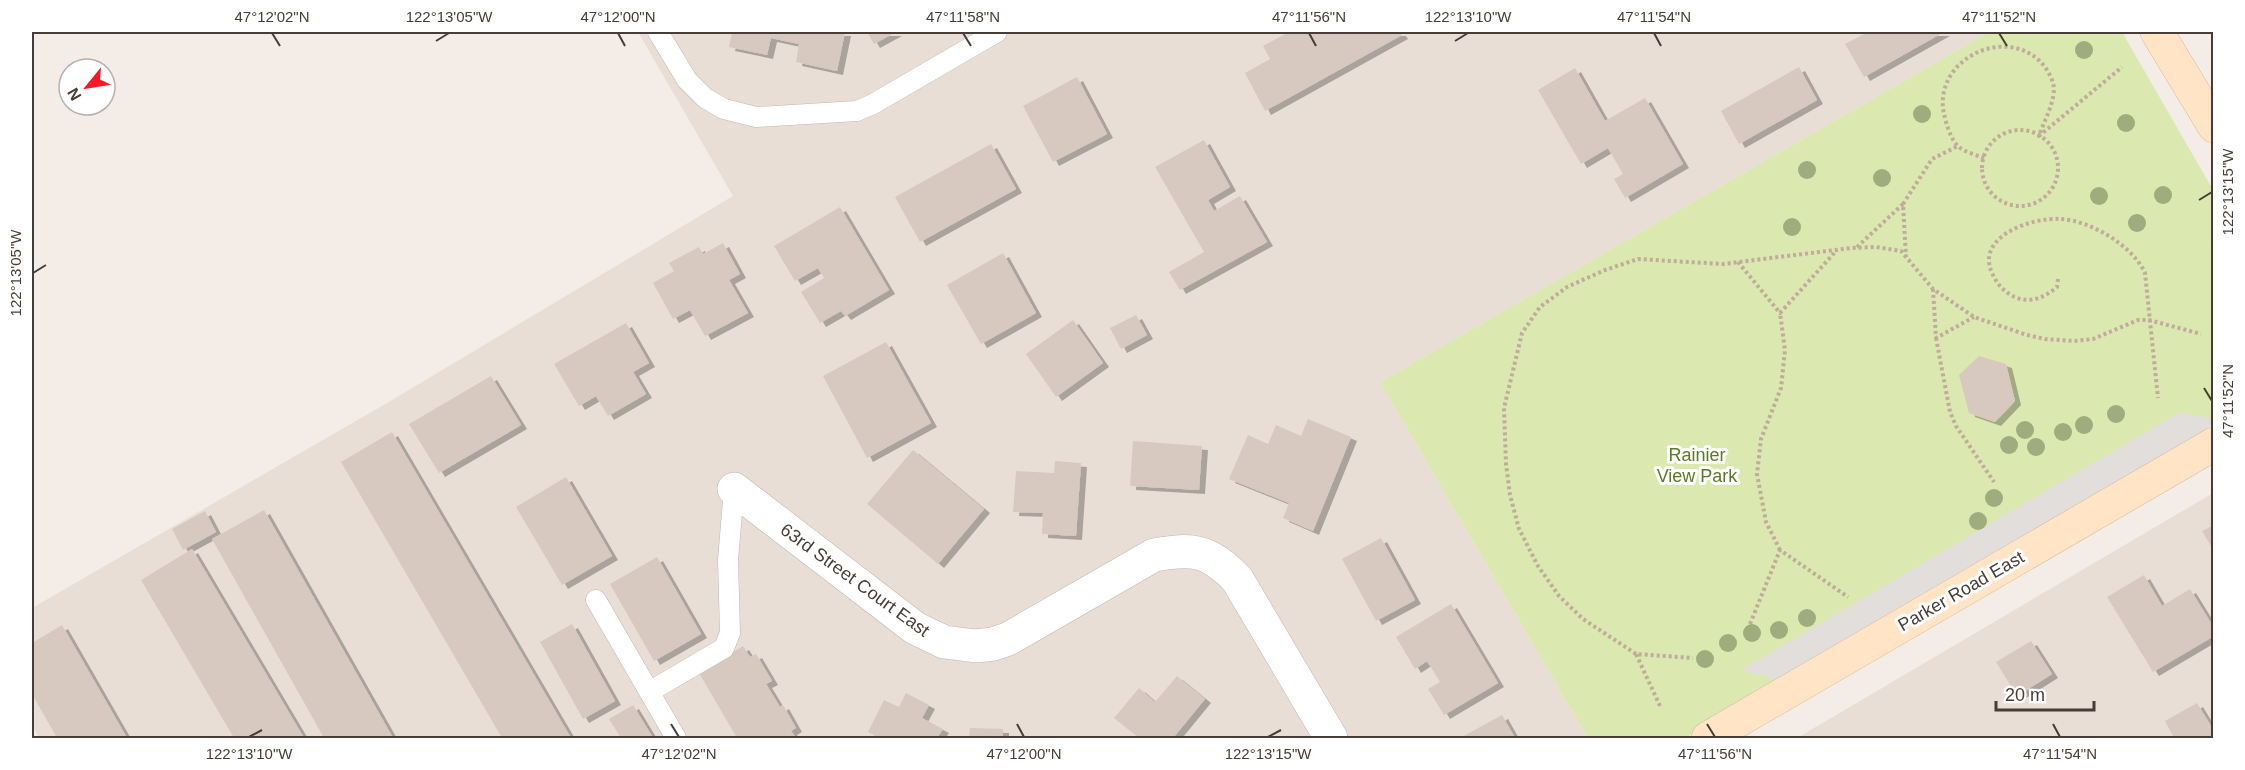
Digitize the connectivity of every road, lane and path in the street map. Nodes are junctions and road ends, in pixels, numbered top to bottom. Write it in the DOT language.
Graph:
graph roads {
  1 [pos="658,32"];
  2 [pos="997,32"];
  3 [pos="2157,32"];
  4 [pos="2122,67"];
  5 [pos="2214,126"];
  6 [pos="2039,136"];
  7 [pos="1958,146"];
  8 [pos="1984,158"];
  9 [pos="1903,204"];
  10 [pos="1857,247"];
  11 [pos="1838,249"];
  12 [pos="1906,258"];
  13 [pos="1738,262"];
  14 [pos="2058,279"];
  15 [pos="1933,289"];
  16 [pos="1780,313"];
  17 [pos="1974,317"];
  18 [pos="2149,320"];
  19 [pos="2201,334"];
  20 [pos="1936,338"];
  21 [pos="2158,398"];
  22 [pos="2214,444"];
  23 [pos="1995,482"];
  24 [pos="734,489"];
  25 [pos="1780,550"];
  26 [pos="1848,597"];
  27 [pos="596,600"];
  28 [pos="1750,624"];
  29 [pos="1636,654"];
  30 [pos="1693,658"];
  31 [pos="649,692"];
  32 [pos="1660,706"];
  33 [pos="676,738"];
  34 [pos="1331,738"];
  35 [pos="1708,738"];
  1 -- 2 [label="lane"];
  3 -- 5 [label="street"];
  4 -- 6 [label="path"];
  6 -- 7 [label="path"];
  6 -- 8 [label="path"];
  6 -- 8 [label="path"];
  7 -- 8 [label="path"];
  7 -- 9 [label="path"];
  9 -- 10 [label="path"];
  9 -- 12 [label="path"];
  10 -- 11 [label="path"];
  10 -- 12 [label="path"];
  11 -- 13 [label="path"];
  11 -- 16 [label="path"];
  12 -- 15 [label="path"];
  13 -- 16 [label="path"];
  13 -- 29 [label="path"];
  14 -- 18 [label="path"];
  15 -- 17 [label="path"];
  15 -- 20 [label="path"];
  16 -- 25 [label="path"];
  17 -- 18 [label="path"];
  17 -- 20 [label="path"];
  18 -- 19 [label="path"];
  18 -- 21 [label="path"];
  20 -- 23 [label="path"];
  22 -- 35 [label="street, Parker Road East"];
  24 -- 31 [label="lane"];
  24 -- 34 [label="street, 63rd Street Court East"];
  25 -- 26 [label="path"];
  25 -- 28 [label="path"];
  27 -- 31 [label="lane"];
  29 -- 30 [label="path"];
  29 -- 32 [label="path"];
  31 -- 33 [label="lane"];
}
